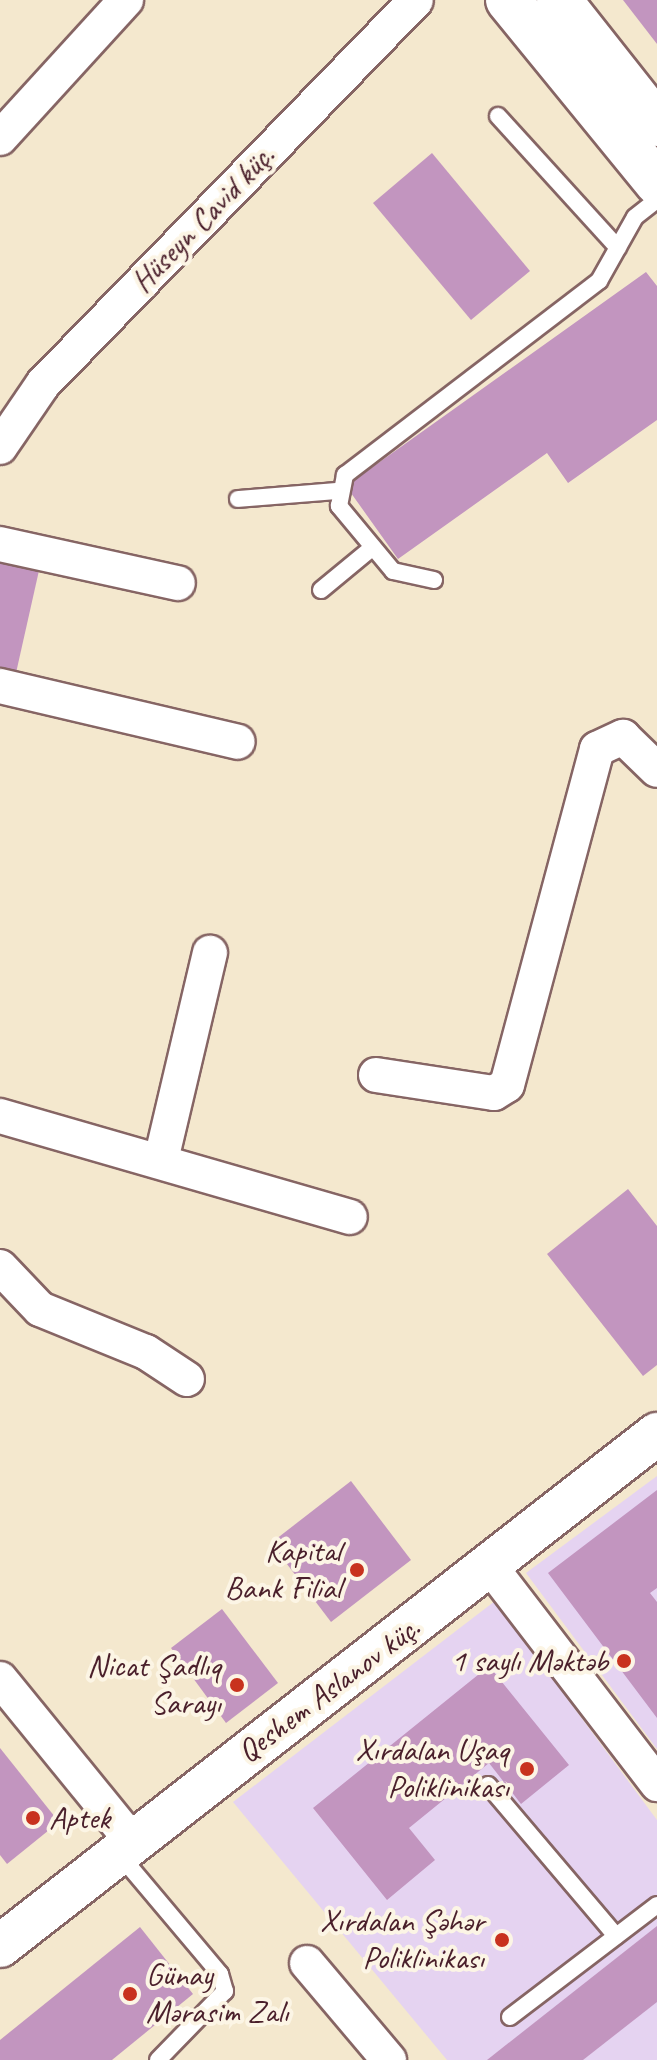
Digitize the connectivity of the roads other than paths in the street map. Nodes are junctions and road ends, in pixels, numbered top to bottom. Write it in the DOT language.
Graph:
graph roads {
  1 [pos="126,0"];
  2 [pos="416,0"];
  3 [pos="508,0"];
  4 [pos="559,0"];
  5 [pos="498,116"];
  6 [pos="657,124"];
  7 [pos="0,138"];
  8 [pos="657,183"];
  9 [pos="657,200"];
  10 [pos="618,248"];
  11 [pos="0,447"];
  12 [pos="338,491"];
  13 [pos="238,499"];
  14 [pos="0,544"];
  15 [pos="373,547"];
  16 [pos="434,580"];
  17 [pos="178,583"];
  18 [pos="321,590"];
  19 [pos="0,686"];
  20 [pos="238,742"];
  21 [pos="657,770"];
  22 [pos="210,953"];
  23 [pos="376,1075"];
  24 [pos="0,1116"];
  25 [pos="161,1160"];
  26 [pos="350,1217"];
  27 [pos="0,1267"];
  28 [pos="187,1379"];
  29 [pos="657,1434"];
  30 [pos="490,1566"];
  31 [pos="0,1679"];
  32 [pos="657,1784"];
  33 [pos="488,1785"];
  34 [pos="125,1847"];
  35 [pos="657,1905"];
  36 [pos="616,1936"];
  37 [pos="0,1946"];
  38 [pos="307,1963"];
  39 [pos="510,2017"];
  40 [pos="158,2060"];
  41 [pos="389,2060"];
  1 -- 7 [label="street"];
  2 -- 11 [label="street, Hüseyn Cavid küç."];
  3 -- 8 [label="main road"];
  4 -- 6 [label="main road"];
  5 -- 10 [label="lane"];
  9 -- 10 [label="lane"];
  10 -- 12 [label="lane"];
  12 -- 13 [label="lane"];
  12 -- 15 [label="lane"];
  14 -- 17 [label="street"];
  15 -- 16 [label="lane"];
  15 -- 18 [label="lane"];
  19 -- 20 [label="street"];
  21 -- 23 [label="street"];
  22 -- 25 [label="street"];
  24 -- 25 [label="street"];
  25 -- 26 [label="street"];
  27 -- 28 [label="street"];
  29 -- 30 [label="street, Qeshem Aslanov küç."];
  30 -- 32 [label="street"];
  30 -- 34 [label="street, Qeshem Aslanov küç."];
  31 -- 34 [label="street"];
  33 -- 36 [label="lane"];
  34 -- 37 [label="street, Qeshem Aslanov küç."];
  34 -- 40 [label="lane"];
  35 -- 36 [label="lane"];
  36 -- 39 [label="lane"];
  38 -- 41 [label="street"];
}
